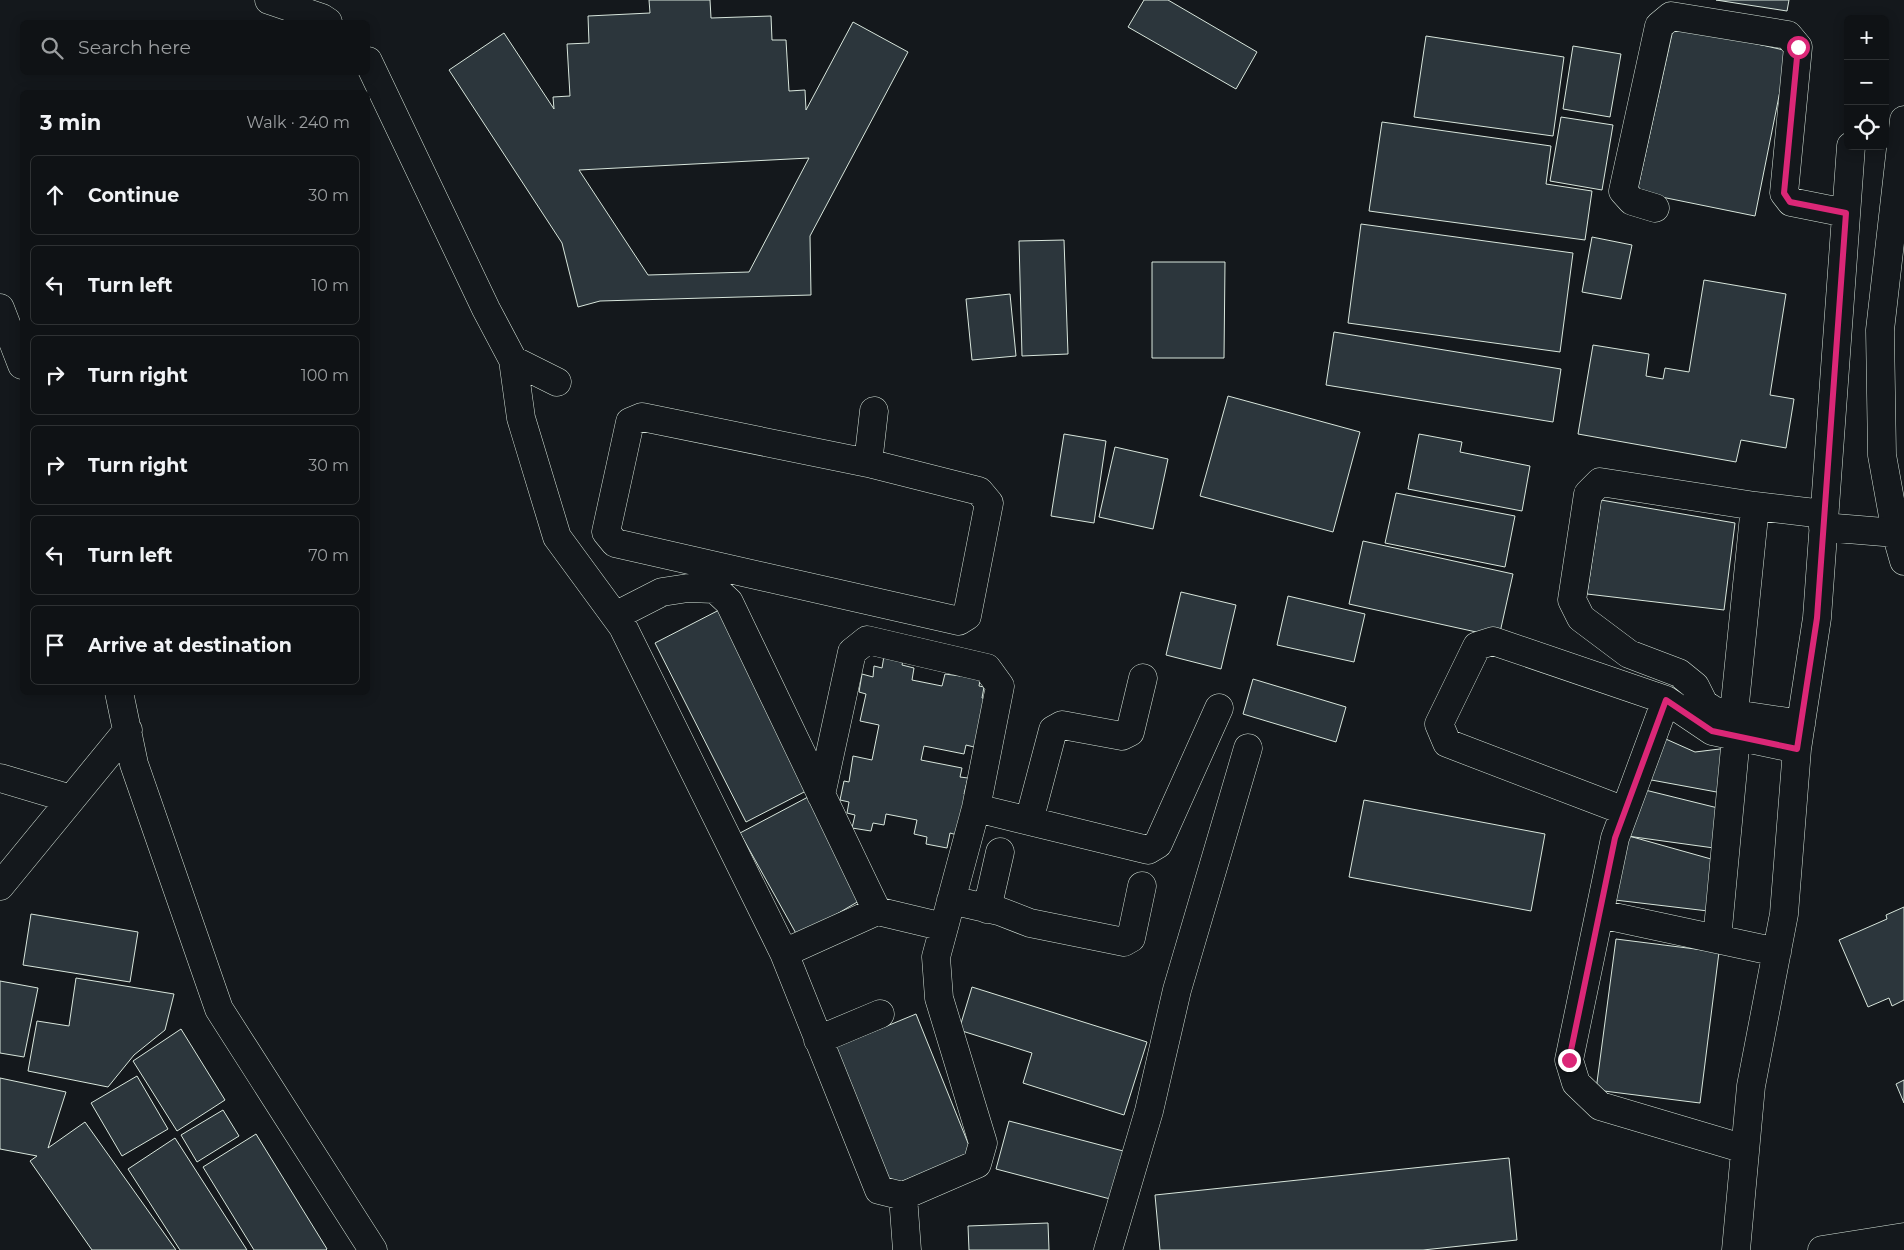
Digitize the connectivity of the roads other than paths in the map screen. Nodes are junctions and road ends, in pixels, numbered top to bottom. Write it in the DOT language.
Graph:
graph roads {
  1 [pos="269,0"];
  2 [pos="325,20"];
  3 [pos="370,65"];
  4 [pos="1904,120"];
  5 [pos="1851,150"];
  6 [pos="1899,194"];
  7 [pos="1655,208"];
  8 [pos="1846,213"];
  9 [pos="0,308"];
  10 [pos="20,360"];
  11 [pos="513,360"];
  12 [pos="557,382"];
  13 [pos="874,411"];
  14 [pos="868,463"];
  15 [pos="1755,506"];
  16 [pos="1824,521"];
  17 [pos="1896,533"];
  18 [pos="1904,562"];
  19 [pos="615,616"];
  20 [pos="1144,678"];
  21 [pos="120,695"];
  22 [pos="1666,700"];
  23 [pos="1218,708"];
  24 [pos="1735,725"];
  25 [pos="128,730"];
  26 [pos="1799,736"];
  27 [pos="1248,748"];
  28 [pos="0,778"];
  29 [pos="821,795"];
  30 [pos="71,799"];
  31 [pos="976,808"];
  32 [pos="1624,811"];
  33 [pos="1029,821"];
  34 [pos="1000,852"];
  35 [pos="0,886"];
  36 [pos="1142,886"];
  37 [pos="951,900"];
  38 [pos="986,909"];
  39 [pos="877,911"];
  40 [pos="1600,914"];
  41 [pos="944,927"];
  42 [pos="1717,939"];
  43 [pos="1777,952"];
  44 [pos="784,953"];
  45 [pos="880,1014"];
  46 [pos="818,1040"];
  47 [pos="1745,1149"];
  48 [pos="903,1196"];
  49 [pos="1904,1237"];
  50 [pos="373,1250"];
  51 [pos="907,1250"];
  52 [pos="1108,1250"];
  53 [pos="1736,1250"];
  54 [pos="1822,1250"];
  1 -- 2 [label="street"];
  3 -- 11 [label="street"];
  4 -- 6 [label="street"];
  5 -- 8 [label="street"];
  6 -- 17 [label="street"];
  7 -- 8 [label="street"];
  8 -- 16 [label="street"];
  9 -- 10 [label="street"];
  11 -- 12 [label="street"];
  11 -- 19 [label="street"];
  13 -- 14 [label="street"];
  14 -- 14 [label="street"];
  15 -- 16 [label="street"];
  15 -- 24 [label="street"];
  15 -- 24 [label="street"];
  16 -- 17 [label="street"];
  16 -- 26 [label="street"];
  17 -- 18 [label="street"];
  19 -- 29 [label="street"];
  19 -- 44 [label="street"];
  20 -- 33 [label="street"];
  21 -- 25 [label="street"];
  22 -- 24 [label="street"];
  22 -- 32 [label="street"];
  22 -- 32 [label="street"];
  23 -- 33 [label="street"];
  24 -- 26 [label="street"];
  24 -- 42 [label="street"];
  25 -- 30 [label="street"];
  25 -- 50 [label="street"];
  26 -- 43 [label="street"];
  27 -- 52 [label="street"];
  28 -- 30 [label="street"];
  29 -- 31 [label="street"];
  29 -- 39 [label="street"];
  30 -- 35 [label="street"];
  31 -- 33 [label="street"];
  31 -- 37 [label="street"];
  32 -- 40 [label="street"];
  34 -- 38 [label="street"];
  36 -- 38 [label="street"];
  37 -- 38 [label="street"];
  37 -- 41 [label="street"];
  39 -- 41 [label="street"];
  39 -- 44 [label="street"];
  40 -- 42 [label="street"];
  40 -- 47 [label="street"];
  41 -- 48 [label="street"];
  42 -- 43 [label="street"];
  43 -- 47 [label="street"];
  44 -- 46 [label="street"];
  45 -- 46 [label="street"];
  46 -- 48 [label="street"];
  47 -- 53 [label="street"];
  48 -- 51 [label="street"];
  49 -- 54 [label="street"];
}
